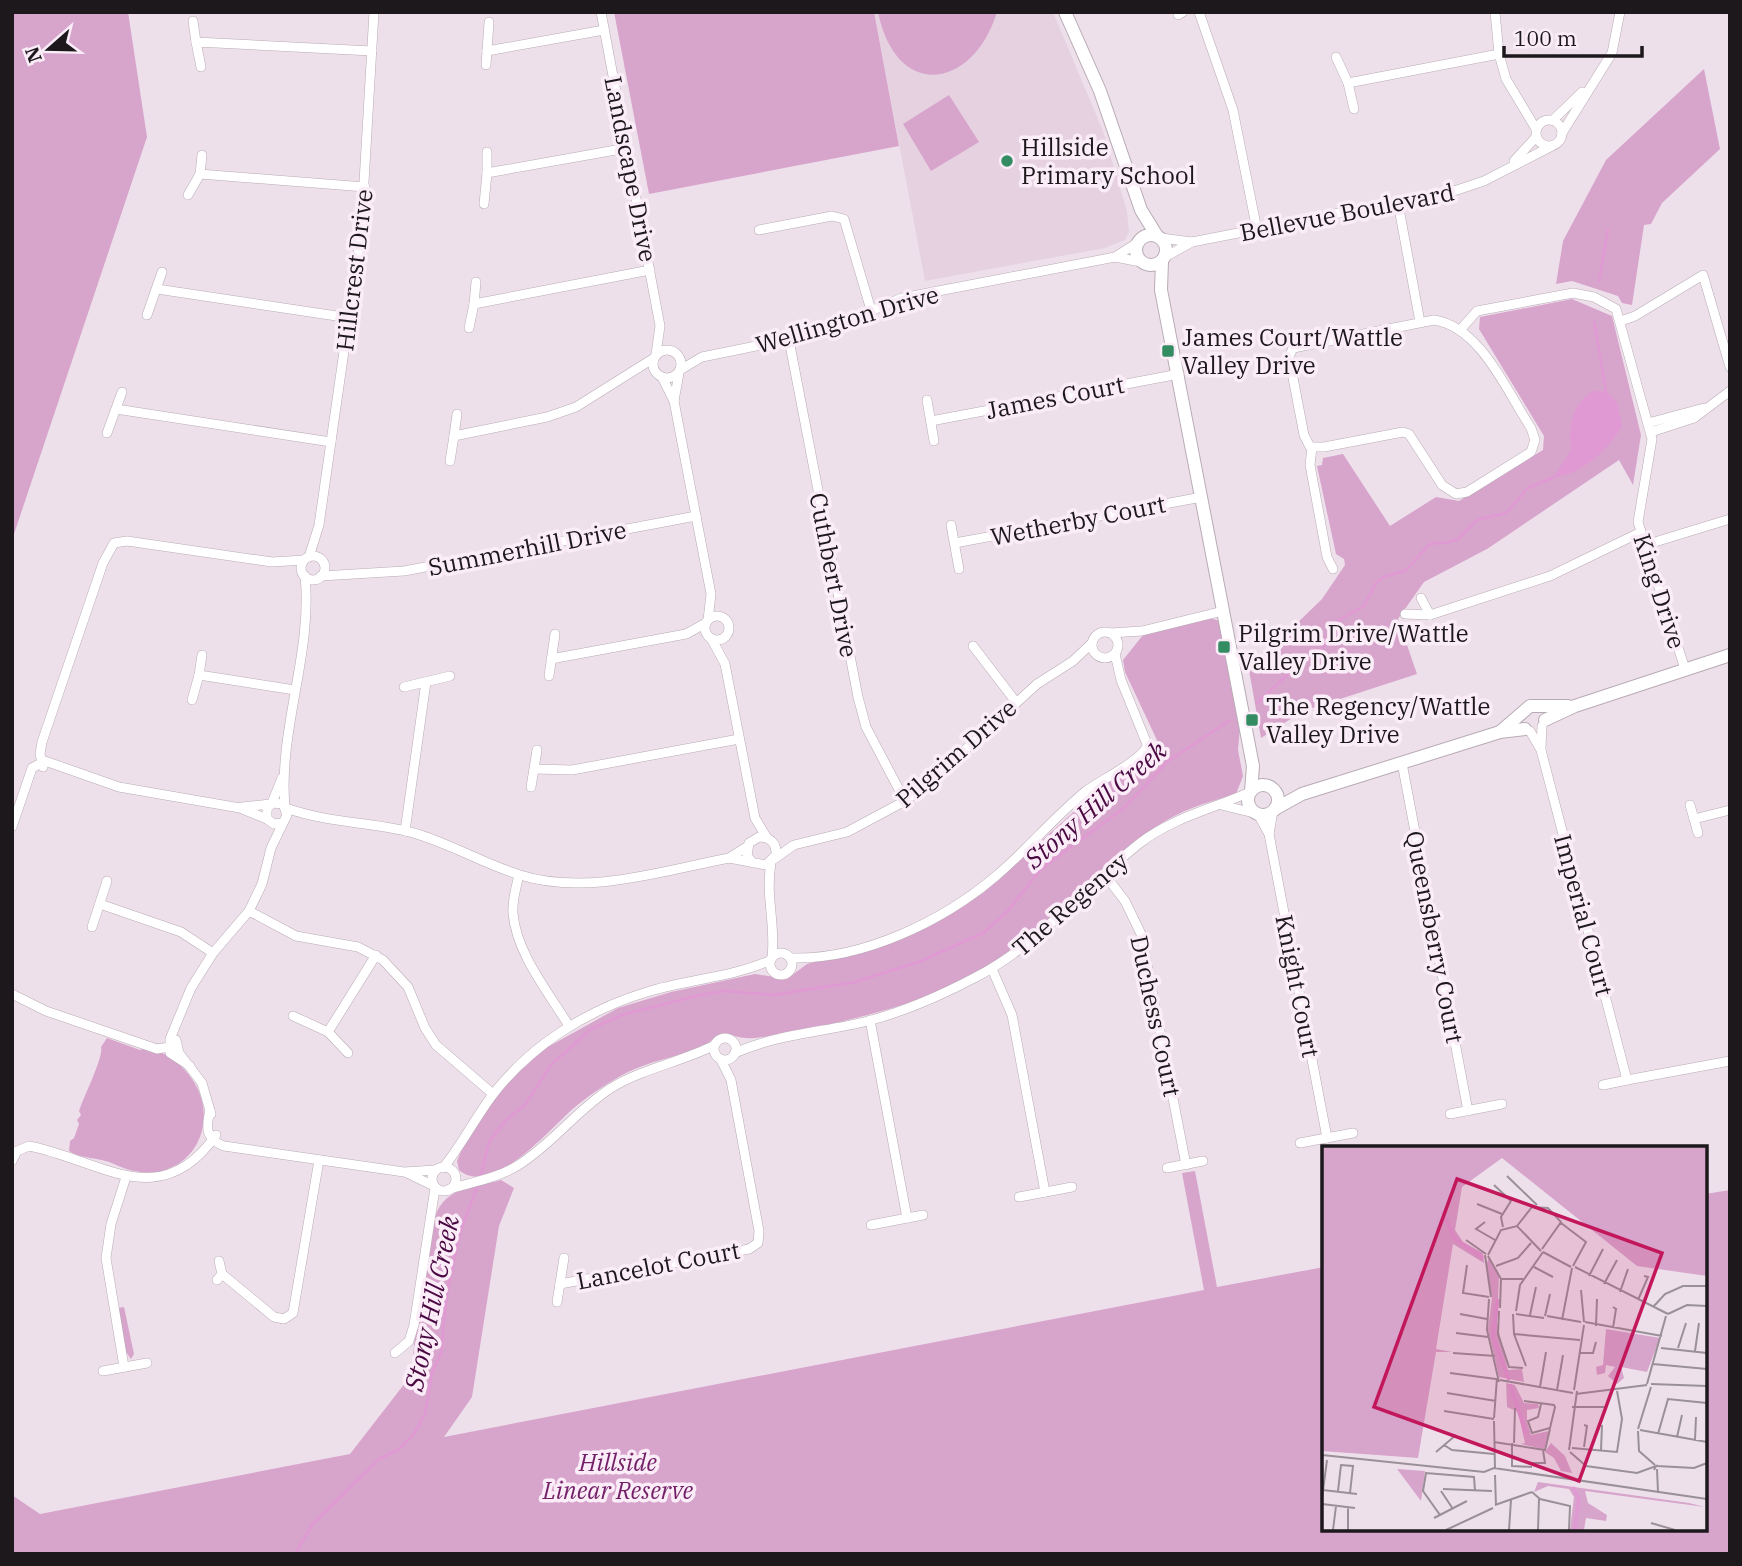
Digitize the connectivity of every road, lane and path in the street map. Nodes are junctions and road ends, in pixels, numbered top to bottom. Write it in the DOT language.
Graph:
graph roads {
  1 [pos="374,12"];
  2 [pos="601,12"];
  3 [pos="1065,12"];
  4 [pos="1199,12"];
  5 [pos="1495,12"];
  6 [pos="1620,12"];
  7 [pos="193,21"];
  8 [pos="489,22"];
  9 [pos="604,30"];
  10 [pos="196,42"];
  11 [pos="372,51"];
  12 [pos="487,51"];
  13 [pos="1499,54"];
  14 [pos="1336,57"];
  15 [pos="486,65"];
  16 [pos="201,68"];
  17 [pos="1600,74"];
  18 [pos="1348,83"];
  19 [pos="1521,104"];
  20 [pos="1354,109"];
  21 [pos="1549,120"];
  22 [pos="1536,133"];
  23 [pos="1562,133"];
  24 [pos="1552,146"];
  25 [pos="627,148"];
  26 [pos="487,152"];
  27 [pos="202,155"];
  28 [pos="486,173"];
  29 [pos="200,174"];
  30 [pos="1499,174"];
  31 [pos="365,187"];
  32 [pos="188,195"];
  33 [pos="1398,203"];
  34 [pos="484,204"];
  35 [pos="1141,210"];
  36 [pos="760,230"];
  37 [pos="1256,230"];
  38 [pos="1159,237"];
  39 [pos="1139,241"];
  40 [pos="1192,242"];
  41 [pos="1115,257"];
  42 [pos="1164,259"];
  43 [pos="1142,263"];
  44 [pos="650,270"];
  45 [pos="162,272"];
  46 [pos="476,282"];
  47 [pos="158,289"];
  48 [pos="1161,290"];
  49 [pos="474,304"];
  50 [pos="871,310"];
  51 [pos="147,315"];
  52 [pos="350,318"];
  53 [pos="1621,321"];
  54 [pos="1420,322"];
  55 [pos="660,326"];
  56 [pos="470,328"];
  57 [pos="1461,329"];
  58 [pos="789,341"];
  59 [pos="676,353"];
  60 [pos="655,356"];
  61 [pos="702,357"];
  62 [pos="1730,367"];
  63 [pos="680,371"];
  64 [pos="634,373"];
  65 [pos="1179,374"];
  66 [pos="661,377"];
  67 [pos="1730,391"];
  68 [pos="122,392"];
  69 [pos="927,400"];
  70 [pos="674,401"];
  71 [pos="116,409"];
  72 [pos="457,414"];
  73 [pos="931,421"];
  74 [pos="1649,428"];
  75 [pos="107,433"];
  76 [pos="454,436"];
  77 [pos="934,441"];
  78 [pos="331,442"];
  79 [pos="1312,447"];
  80 [pos="450,461"];
  81 [pos="1202,497"];
  82 [pos="696,516"];
  83 [pos="1730,519"];
  84 [pos="951,524"];
  85 [pos="319,525"];
  86 [pos="1641,532"];
  87 [pos="955,543"];
  88 [pos="1645,545"];
  89 [pos="307,558"];
  90 [pos="322,561"];
  91 [pos="272,562"];
  92 [pos="959,569"];
  93 [pos="1333,569"];
  94 [pos="357,573"];
  95 [pos="303,574"];
  96 [pos="320,577"];
  97 [pos="711,594"];
  98 [pos="1421,598"];
  99 [pos="307,610"];
  100 [pos="1223,611"];
  101 [pos="1405,614"];
  102 [pos="1430,615"];
  103 [pos="723,617"];
  104 [pos="707,622"];
  105 [pos="1142,631"];
  106 [pos="1110,633"];
  107 [pos="555,634"];
  108 [pos="686,634"];
  109 [pos="727,635"];
  110 [pos="709,637"];
  111 [pos="1092,643"];
  112 [pos="973,646"];
  113 [pos="1117,650"];
  114 [pos="202,655"];
  115 [pos="1730,655"];
  116 [pos="1100,657"];
  117 [pos="551,659"];
  118 [pos="1073,661"];
  119 [pos="725,664"];
  120 [pos="1685,669"];
  121 [pos="199,675"];
  122 [pos="450,676"];
  123 [pos="549,676"];
  124 [pos="1121,680"];
  125 [pos="426,682"];
  126 [pos="404,687"];
  127 [pos="295,690"];
  128 [pos="192,700"];
  129 [pos="1016,702"];
  130 [pos="1575,706"];
  131 [pos="1537,707"];
  132 [pos="1521,713"];
  133 [pos="1535,727"];
  134 [pos="1500,732"];
  135 [pos="739,739"];
  136 [pos="537,750"];
  137 [pos="43,763"];
  138 [pos="1402,763"];
  139 [pos="1253,766"];
  140 [pos="535,769"];
  141 [pos="283,776"];
  142 [pos="531,787"];
  143 [pos="1270,788"];
  144 [pos="1251,791"];
  145 [pos="1302,794"];
  146 [pos="905,801"];
  147 [pos="271,804"];
  148 [pos="1219,805"];
  149 [pos="1690,805"];
  150 [pos="286,807"];
  151 [pos="240,808"];
  152 [pos="1274,810"];
  153 [pos="1730,810"];
  154 [pos="1256,813"];
  155 [pos="309,817"];
  156 [pos="755,818"];
  157 [pos="268,819"];
  158 [pos="1694,819"];
  159 [pos="282,822"];
  160 [pos="12,827"];
  161 [pos="405,831"];
  162 [pos="1698,833"];
  163 [pos="1269,834"];
  164 [pos="769,839"];
  165 [pos="748,845"];
  166 [pos="794,845"];
  167 [pos="271,848"];
  168 [pos="729,858"];
  169 [pos="772,861"];
  170 [pos="755,864"];
  171 [pos="519,875"];
  172 [pos="1105,875"];
  173 [pos="107,881"];
  174 [pos="767,884"];
  175 [pos="100,904"];
  176 [pos="249,911"];
  177 [pos="92,926"];
  178 [pos="775,932"];
  179 [pos="213,953"];
  180 [pos="376,955"];
  181 [pos="790,956"];
  182 [pos="810,958"];
  183 [pos="771,959"];
  184 [pos="992,969"];
  185 [pos="748,970"];
  186 [pos="791,970"];
  187 [pos="775,974"];
  188 [pos="12,994"];
  189 [pos="293,1016"];
  190 [pos="870,1020"];
  191 [pos="569,1026"];
  192 [pos="328,1032"];
  193 [pos="731,1040"];
  194 [pos="758,1043"];
  195 [pos="715,1045"];
  196 [pos="171,1046"];
  197 [pos="1729,1051"];
  198 [pos="348,1053"];
  199 [pos="695,1055"];
  200 [pos="734,1055"];
  201 [pos="719,1058"];
  202 [pos="1730,1060"];
  203 [pos="730,1080"];
  204 [pos="1627,1080"];
  205 [pos="1603,1085"];
  206 [pos="493,1094"];
  207 [pos="1502,1104"];
  208 [pos="1468,1111"];
  209 [pos="1450,1114"];
  210 [pos="1353,1133"];
  211 [pos="212,1138"];
  212 [pos="1327,1138"];
  213 [pos="1300,1143"];
  214 [pos="459,1146"];
  215 [pos="319,1160"];
  216 [pos="12,1161"];
  217 [pos="1203,1161"];
  218 [pos="1186,1165"];
  219 [pos="1167,1168"];
  220 [pos="439,1169"];
  221 [pos="404,1172"];
  222 [pos="454,1174"];
  223 [pos="126,1177"];
  224 [pos="475,1181"];
  225 [pos="435,1187"];
  226 [pos="1072,1187"];
  227 [pos="448,1190"];
  228 [pos="1045,1192"];
  229 [pos="1019,1196"];
  230 [pos="435,1208"];
  231 [pos="923,1215"];
  232 [pos="907,1218"];
  233 [pos="871,1225"];
  234 [pos="564,1258"];
  235 [pos="219,1261"];
  236 [pos="560,1284"];
  237 [pos="557,1302"];
  238 [pos="395,1353"];
  239 [pos="147,1363"];
  240 [pos="124,1367"];
  241 [pos="103,1371"];
  1 -- 11 [label="street, Hillcrest Drive"];
  2 -- 9 [label="street, Landscape Drive"];
  3 -- 35 [label="street"];
  4 -- 37 [label="street"];
  5 -- 13 [label="street"];
  6 -- 17 [label="street"];
  7 -- 10 [label="street"];
  8 -- 12 [label="street"];
  9 -- 12 [label="street"];
  9 -- 25 [label="street, Landscape Drive"];
  10 -- 11 [label="street"];
  10 -- 16 [label="street"];
  11 -- 31 [label="street, Hillcrest Drive"];
  12 -- 15 [label="street"];
  13 -- 18 [label="street"];
  13 -- 19 [label="street"];
  14 -- 18 [label="street"];
  17 -- 21 [label="street"];
  17 -- 23 [label="street"];
  18 -- 20 [label="street"];
  19 -- 21 [label="street"];
  19 -- 22 [label="street"];
  21 -- 22 [label="street"];
  21 -- 23 [label="street"];
  22 -- 24 [label="street"];
  22 -- 30 [label="street, Bellevue Boulevard"];
  23 -- 24 [label="street"];
  24 -- 30 [label="street, Bellevue Boulevard"];
  25 -- 28 [label="street"];
  25 -- 44 [label="street, Landscape Drive"];
  26 -- 28 [label="street"];
  27 -- 29 [label="street"];
  28 -- 34 [label="street"];
  29 -- 31 [label="street"];
  29 -- 32 [label="street"];
  30 -- 33 [label="street, Bellevue Boulevard"];
  31 -- 52 [label="street, Hillcrest Drive"];
  33 -- 37 [label="street, Bellevue Boulevard"];
  33 -- 54 [label="street"];
  35 -- 38 [label="street"];
  35 -- 39 [label="street"];
  36 -- 50 [label="street"];
  37 -- 40 [label="street, Bellevue Boulevard"];
  38 -- 39 [label="street"];
  38 -- 40 [label="street, Bellevue Boulevard"];
  38 -- 42 [label="street"];
  39 -- 41 [label="street, Wellington Drive"];
  39 -- 43 [label="street"];
  40 -- 42 [label="street, Bellevue Boulevard"];
  41 -- 43 [label="street, Wellington Drive"];
  41 -- 50 [label="street, Wellington Drive"];
  42 -- 43 [label="street"];
  42 -- 48 [label="street"];
  43 -- 48 [label="street"];
  44 -- 49 [label="street"];
  44 -- 55 [label="street, Landscape Drive"];
  45 -- 47 [label="street"];
  46 -- 49 [label="street"];
  47 -- 51 [label="street"];
  47 -- 52 [label="street"];
  48 -- 65 [label="street"];
  49 -- 56 [label="street"];
  50 -- 58 [label="street, Wellington Drive"];
  52 -- 78 [label="street, Hillcrest Drive"];
  53 -- 57 [label="street"];
  53 -- 62 [label="street"];
  53 -- 74 [label="street, King Drive"];
  54 -- 57 [label="street"];
  54 -- 79 [label="street"];
  55 -- 59 [label="street, Landscape Drive"];
  55 -- 60 [label="street, Landscape Drive"];
  57 -- 79 [label="street"];
  58 -- 61 [label="street, Wellington Drive"];
  58 -- 146 [label="street, Cuthbert Drive"];
  59 -- 60 [label="street"];
  59 -- 61 [label="street, Wellington Drive"];
  59 -- 63 [label="street"];
  60 -- 64 [label="street"];
  60 -- 66 [label="street"];
  61 -- 63 [label="street, Wellington Drive"];
  63 -- 66 [label="street"];
  63 -- 70 [label="street"];
  64 -- 66 [label="street"];
  64 -- 76 [label="street"];
  65 -- 73 [label="street, James Court"];
  65 -- 81 [label="street"];
  66 -- 70 [label="street"];
  67 -- 74 [label="street"];
  68 -- 71 [label="street"];
  69 -- 73 [label="street"];
  70 -- 82 [label="street"];
  71 -- 75 [label="street"];
  71 -- 78 [label="street"];
  72 -- 76 [label="street"];
  73 -- 77 [label="street"];
  74 -- 86 [label="street, King Drive"];
  76 -- 80 [label="street"];
  78 -- 85 [label="street, Hillcrest Drive"];
  79 -- 93 [label="street"];
  81 -- 87 [label="street, Wetherby Court"];
  81 -- 100 [label="street"];
  82 -- 94 [label="street, Summerhill Drive"];
  82 -- 97 [label="street"];
  83 -- 88 [label="street"];
  84 -- 87 [label="street, Wetherby Court"];
  85 -- 89 [label="street, Hillcrest Drive"];
  85 -- 90 [label="street, Hillcrest Drive"];
  86 -- 88 [label="street, King Drive"];
  86 -- 102 [label="street"];
  87 -- 92 [label="street, Wetherby Court"];
  88 -- 120 [label="street, King Drive"];
  89 -- 90 [label="street, Summerhill Drive"];
  89 -- 91 [label="street, Summerhill Drive"];
  89 -- 95 [label="street, Hillcrest Drive"];
  90 -- 94 [label="street, Summerhill Drive"];
  90 -- 96 [label="street, Hillcrest Drive"];
  91 -- 95 [label="street, Summerhill Drive"];
  91 -- 137 [label="street"];
  94 -- 96 [label="street, Summerhill Drive"];
  95 -- 96 [label="street, Summerhill Drive"];
  95 -- 99 [label="street"];
  96 -- 99 [label="street"];
  97 -- 103 [label="street"];
  97 -- 104 [label="street"];
  98 -- 102 [label="street"];
  99 -- 127 [label="street"];
  100 -- 105 [label="street"];
  100 -- 139 [label="street"];
  101 -- 102 [label="street"];
  103 -- 104 [label="street"];
  103 -- 109 [label="street"];
  104 -- 108 [label="street"];
  104 -- 110 [label="street"];
  105 -- 106 [label="street"];
  105 -- 113 [label="street"];
  106 -- 111 [label="street"];
  106 -- 113 [label="street"];
  107 -- 117 [label="street"];
  108 -- 110 [label="street"];
  108 -- 117 [label="street"];
  109 -- 110 [label="street"];
  109 -- 119 [label="street"];
  110 -- 119 [label="street"];
  111 -- 116 [label="street"];
  111 -- 118 [label="street, Pilgrim Drive"];
  112 -- 129 [label="street"];
  113 -- 116 [label="street"];
  113 -- 124 [label="street"];
  114 -- 121 [label="street"];
  115 -- 120 [label="street"];
  116 -- 118 [label="street, Pilgrim Drive"];
  116 -- 124 [label="street"];
  117 -- 123 [label="street"];
  118 -- 129 [label="street, Pilgrim Drive"];
  119 -- 135 [label="street"];
  120 -- 130 [label="street"];
  121 -- 127 [label="street"];
  121 -- 128 [label="street"];
  122 -- 125 [label="street"];
  124 -- 182 [label="street"];
  125 -- 126 [label="street"];
  125 -- 161 [label="street"];
  127 -- 141 [label="street"];
  129 -- 146 [label="street, Pilgrim Drive"];
  130 -- 131 [label="street"];
  130 -- 133 [label="street"];
  131 -- 132 [label="street"];
  131 -- 133 [label="street"];
  132 -- 133 [label="street"];
  132 -- 134 [label="street"];
  133 -- 134 [label="street"];
  133 -- 204 [label="street, Imperial Court"];
  134 -- 138 [label="street"];
  135 -- 140 [label="street"];
  135 -- 156 [label="street"];
  136 -- 140 [label="street"];
  137 -- 151 [label="street"];
  137 -- 160 [label="street"];
  138 -- 145 [label="street"];
  138 -- 208 [label="street, Queensberry Court"];
  139 -- 143 [label="street"];
  139 -- 144 [label="street"];
  140 -- 142 [label="street"];
  141 -- 147 [label="street"];
  141 -- 150 [label="street"];
  143 -- 144 [label="street"];
  143 -- 145 [label="street"];
  143 -- 152 [label="street"];
  144 -- 148 [label="street, The Regency"];
  144 -- 154 [label="street"];
  145 -- 152 [label="street"];
  146 -- 166 [label="street, Pilgrim Drive"];
  147 -- 150 [label="street"];
  147 -- 151 [label="street"];
  147 -- 157 [label="street"];
  148 -- 154 [label="street"];
  148 -- 172 [label="street, The Regency"];
  149 -- 158 [label="street"];
  150 -- 155 [label="street"];
  150 -- 159 [label="street"];
  151 -- 157 [label="street"];
  152 -- 154 [label="street"];
  152 -- 163 [label="street, Knight Court"];
  153 -- 158 [label="street"];
  154 -- 163 [label="street, Knight Court"];
  155 -- 159 [label="street"];
  155 -- 161 [label="street"];
  156 -- 164 [label="street"];
  156 -- 165 [label="street"];
  157 -- 159 [label="street"];
  157 -- 167 [label="street"];
  158 -- 162 [label="street"];
  159 -- 167 [label="street"];
  161 -- 171 [label="street"];
  163 -- 212 [label="street, Knight Court"];
  164 -- 165 [label="street"];
  164 -- 166 [label="street, Pilgrim Drive"];
  164 -- 169 [label="street"];
  165 -- 168 [label="street"];
  165 -- 170 [label="street"];
  166 -- 169 [label="street, Pilgrim Drive"];
  167 -- 176 [label="street"];
  168 -- 170 [label="street"];
  168 -- 171 [label="street"];
  169 -- 170 [label="street"];
  169 -- 174 [label="street"];
  170 -- 174 [label="street"];
  171 -- 191 [label="street"];
  172 -- 184 [label="street, The Regency"];
  172 -- 218 [label="street, Duchess Court"];
  173 -- 175 [label="street"];
  174 -- 178 [label="street"];
  175 -- 177 [label="street"];
  175 -- 179 [label="street"];
  176 -- 179 [label="street"];
  176 -- 180 [label="street"];
  178 -- 181 [label="street"];
  178 -- 183 [label="street"];
  179 -- 196 [label="street"];
  180 -- 192 [label="street"];
  180 -- 206 [label="street"];
  181 -- 182 [label="street"];
  181 -- 183 [label="street"];
  181 -- 186 [label="street"];
  182 -- 186 [label="street"];
  183 -- 185 [label="street"];
  183 -- 187 [label="street"];
  184 -- 190 [label="street, The Regency"];
  184 -- 228 [label="street"];
  185 -- 187 [label="street"];
  185 -- 191 [label="street"];
  186 -- 187 [label="street"];
  188 -- 196 [label="street"];
  189 -- 192 [label="street"];
  190 -- 194 [label="street, The Regency"];
  190 -- 232 [label="street"];
  191 -- 206 [label="street"];
  192 -- 198 [label="street"];
  193 -- 194 [label="street, The Regency"];
  193 -- 195 [label="street"];
  193 -- 200 [label="street"];
  194 -- 200 [label="street, The Regency"];
  195 -- 199 [label="street"];
  195 -- 201 [label="street, Lancelot Court"];
  196 -- 211 [label="street"];
  197 -- 202 [label="street"];
  199 -- 201 [label="street"];
  199 -- 224 [label="street"];
  200 -- 201 [label="street, The Regency"];
  200 -- 203 [label="street, Lancelot Court"];
  201 -- 203 [label="street, Lancelot Court"];
  202 -- 204 [label="street"];
  203 -- 236 [label="street, Lancelot Court"];
  204 -- 205 [label="street"];
  206 -- 214 [label="street"];
  207 -- 208 [label="street"];
  208 -- 209 [label="street"];
  210 -- 212 [label="street"];
  211 -- 215 [label="street"];
  211 -- 223 [label="street"];
  212 -- 213 [label="street"];
  214 -- 220 [label="street"];
  214 -- 222 [label="street"];
  215 -- 221 [label="street"];
  215 -- 235 [label="street"];
  216 -- 223 [label="street"];
  217 -- 218 [label="street"];
  218 -- 219 [label="street"];
  220 -- 221 [label="street"];
  220 -- 222 [label="street"];
  220 -- 225 [label="street"];
  221 -- 225 [label="street"];
  222 -- 224 [label="street"];
  222 -- 227 [label="street"];
  223 -- 240 [label="street"];
  224 -- 227 [label="street"];
  225 -- 227 [label="street"];
  225 -- 230 [label="street"];
  226 -- 228 [label="street"];
  227 -- 230 [label="street"];
  228 -- 229 [label="street"];
  230 -- 238 [label="street"];
  231 -- 232 [label="street"];
  232 -- 233 [label="street"];
  234 -- 236 [label="street, Lancelot Court"];
  236 -- 237 [label="street, Lancelot Court"];
  239 -- 240 [label="street"];
  240 -- 241 [label="street"];
}
